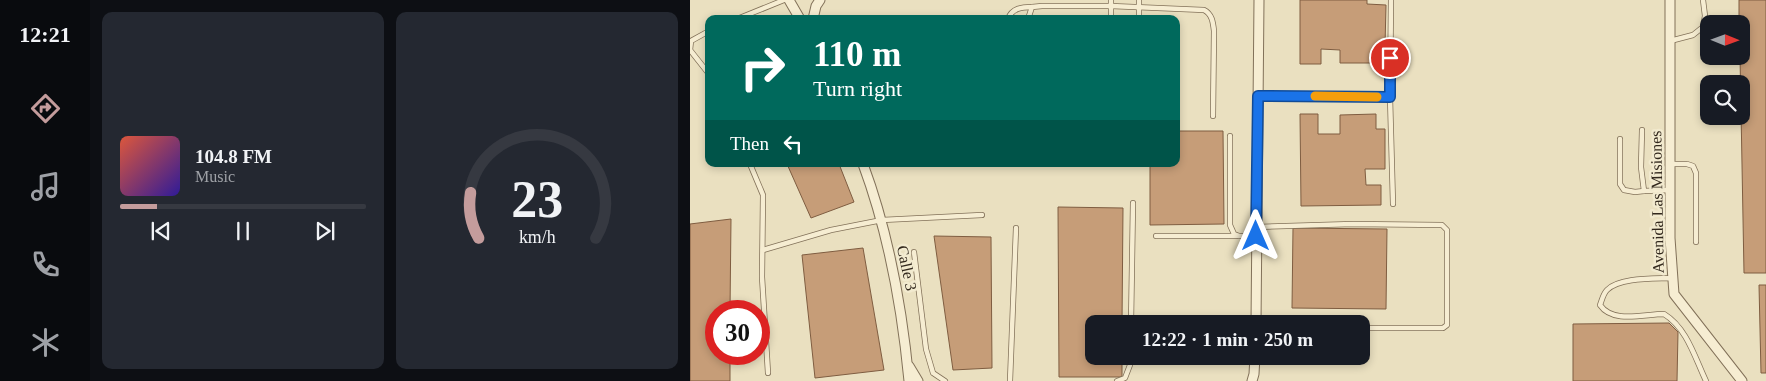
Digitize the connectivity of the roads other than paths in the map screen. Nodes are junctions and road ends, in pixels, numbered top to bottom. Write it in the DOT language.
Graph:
graph roads {
  1 [pos="784,0"];
  2 [pos="789,0"];
  3 [pos="820,0"];
  4 [pos="1139,0"];
  5 [pos="1391,0"];
  6 [pos="1670,0"];
  7 [pos="1703,0"];
  8 [pos="1256,2"];
  9 [pos="1111,3"];
  10 [pos="1032,7"];
  11 [pos="1139,8"];
  12 [pos="747,15"];
  13 [pos="798,15"];
  14 [pos="815,15"];
  15 [pos="1010,15"];
  16 [pos="1029,15"];
  17 [pos="1139,15"];
  18 [pos="705,33"];
  19 [pos="690,41"];
  20 [pos="1670,41"];
  21 [pos="690,50"];
  22 [pos="705,69"];
  23 [pos="1258,96"];
  24 [pos="1390,97"];
  25 [pos="1213,116"];
  26 [pos="1642,130"];
  27 [pos="1230,136"];
  28 [pos="1620,139"];
  29 [pos="1670,164"];
  30 [pos="751,167"];
  31 [pos="865,167"];
  32 [pos="1670,190"];
  33 [pos="1644,191"];
  34 [pos="1133,203"];
  35 [pos="1393,204"];
  36 [pos="982,215"];
  37 [pos="882,220"];
  38 [pos="1016,228"];
  39 [pos="1256,232"];
  40 [pos="1156,236"];
  41 [pos="1239,236"];
  42 [pos="1696,242"];
  43 [pos="762,250"];
  44 [pos="914,252"];
  45 [pos="1673,278"];
  46 [pos="1131,315"];
  47 [pos="1256,315"];
  48 [pos="1370,328"];
  49 [pos="907,364"];
  50 [pos="1130,365"];
  51 [pos="1254,365"];
  52 [pos="768,373"];
  53 [pos="909,381"];
  54 [pos="918,381"];
  55 [pos="945,381"];
  56 [pos="1010,381"];
  57 [pos="1117,381"];
  58 [pos="1252,381"];
  59 [pos="1706,381"];
  60 [pos="1742,381"];
  1 -- 12 [label="lane"];
  2 -- 13 [label="street"];
  3 -- 14 [label="street"];
  4 -- 11 [label="lane"];
  5 -- 24 [label="lane"];
  6 -- 20 [label="street, Avenida Las Misiones"];
  7 -- 20 [label="lane"];
  8 -- 23 [label="street"];
  9 -- 10 [label="lane"];
  9 -- 11 [label="lane"];
  10 -- 15 [label="lane"];
  10 -- 16 [label="lane"];
  11 -- 17 [label="lane"];
  11 -- 25 [label="lane"];
  18 -- 19 [label="lane"];
  20 -- 29 [label="street, Avenida Las Misiones"];
  21 -- 22 [label="lane"];
  23 -- 24 [label="lane"];
  23 -- 39 [label="street"];
  24 -- 35 [label="lane"];
  26 -- 33 [label="lane"];
  27 -- 41 [label="lane"];
  28 -- 33 [label="lane"];
  29 -- 32 [label="street, Avenida Las Misiones"];
  29 -- 42 [label="lane"];
  30 -- 43 [label="lane"];
  31 -- 37 [label="street, Calle 3"];
  32 -- 33 [label="lane"];
  32 -- 45 [label="street, Avenida Las Misiones"];
  34 -- 46 [label="lane"];
  36 -- 37 [label="lane"];
  37 -- 43 [label="lane"];
  37 -- 49 [label="street, Calle 3"];
  38 -- 56 [label="lane"];
  39 -- 41 [label="lane"];
  39 -- 47 [label="street"];
  39 -- 48 [label="lane"];
  40 -- 41 [label="lane"];
  43 -- 52 [label="lane"];
  44 -- 55 [label="lane"];
  45 -- 59 [label="lane"];
  45 -- 60 [label="street, Avenida Las Misiones"];
  49 -- 53 [label="street, Calle 3"];
  49 -- 54 [label="street"];
  50 -- 57 [label="lane"];
  51 -- 58 [label="street"];
}
